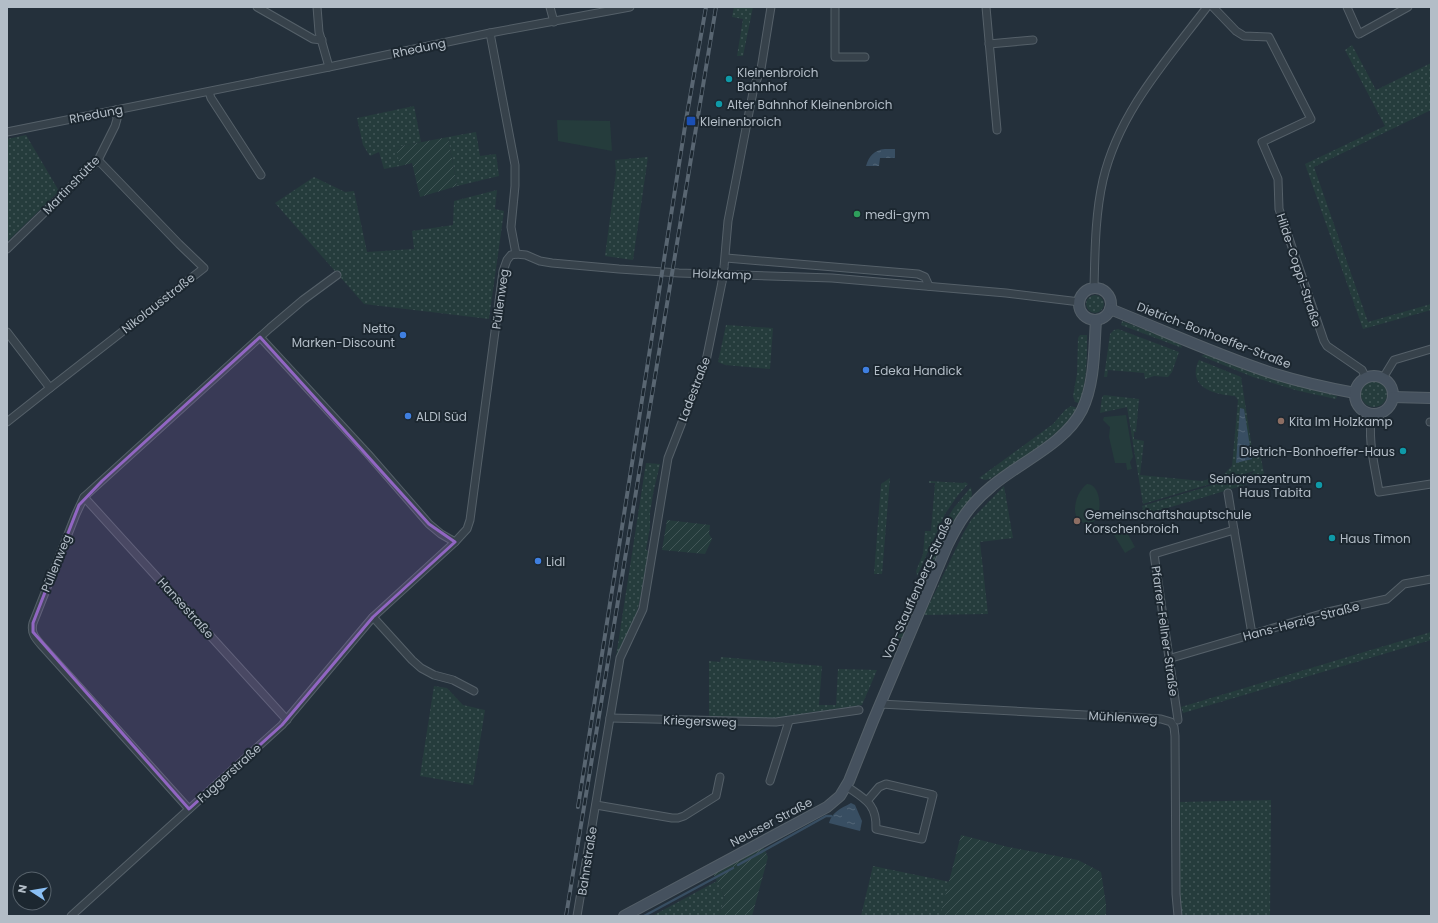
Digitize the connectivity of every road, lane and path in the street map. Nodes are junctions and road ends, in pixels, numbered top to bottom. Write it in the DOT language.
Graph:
graph roads {
  1 [pos="257,7"];
  2 [pos="317,7"];
  3 [pos="550,7"];
  4 [pos="630,7"];
  5 [pos="771,7"];
  6 [pos="835,7"];
  7 [pos="986,7"];
  8 [pos="1207,7"];
  9 [pos="1212,7"];
  10 [pos="1347,7"];
  11 [pos="1408,7"];
  12 [pos="554,22"];
  13 [pos="490,33"];
  14 [pos="322,40"];
  15 [pos="1033,40"];
  16 [pos="989,44"];
  17 [pos="865,57"];
  18 [pos="329,67"];
  19 [pos="209,92"];
  20 [pos="116,110"];
  21 [pos="997,130"];
  22 [pos="7,132"];
  23 [pos="98,160"];
  24 [pos="261,175"];
  25 [pos="7,249"];
  26 [pos="516,254"];
  27 [pos="726,258"];
  28 [pos="337,275"];
  29 [pos="929,286"];
  30 [pos="1094,288"];
  31 [pos="1080,302"];
  32 [pos="1110,308"];
  33 [pos="1096,320"];
  34 [pos="7,332"];
  35 [pos="260,337"];
  36 [pos="1431,349"];
  37 [pos="1366,378"];
  38 [pos="1383,378"];
  39 [pos="50,388"];
  40 [pos="1355,393"];
  41 [pos="1393,397"];
  42 [pos="1431,398"];
  43 [pos="1372,413"];
  44 [pos="7,422"];
  45 [pos="1431,484"];
  46 [pos="1228,492"];
  47 [pos="84,497"];
  48 [pos="1234,530"];
  49 [pos="455,542"];
  50 [pos="1431,580"];
  51 [pos="373,618"];
  52 [pos="1252,634"];
  53 [pos="1168,660"];
  54 [pos="474,691"];
  55 [pos="880,704"];
  56 [pos="858,710"];
  57 [pos="610,718"];
  58 [pos="287,720"];
  59 [pos="1178,720"];
  60 [pos="789,721"];
  61 [pos="720,777"];
  62 [pos="770,781"];
  63 [pos="846,786"];
  64 [pos="867,801"];
  65 [pos="596,805"];
  66 [pos="190,808"];
  67 [pos="71,916"];
  68 [pos="577,916"];
  69 [pos="624,916"];
  70 [pos="1178,916"];
  1 -- 14 [label="street"];
  2 -- 14 [label="street"];
  3 -- 12 [label="street"];
  4 -- 12 [label="street, Rhedung"];
  5 -- 27 [label="street, Ladestraße"];
  6 -- 17 [label="street"];
  7 -- 16 [label="street"];
  8 -- 30 [label="street"];
  9 -- 37 [label="street, Hilde-Coppi-Straße"];
  10 -- 11 [label="street"];
  12 -- 13 [label="street, Rhedung"];
  13 -- 18 [label="street, Rhedung"];
  13 -- 26 [label="street, Püllenweg"];
  14 -- 18 [label="street"];
  15 -- 16 [label="street"];
  16 -- 21 [label="street"];
  18 -- 19 [label="street, Rhedung"];
  19 -- 20 [label="street, Rhedung"];
  19 -- 24 [label="street"];
  20 -- 22 [label="street, Rhedung"];
  20 -- 23 [label="street, Martinshütte"];
  23 -- 25 [label="street, Martinshütte"];
  23 -- 39 [label="street, Nikolausstraße"];
  26 -- 29 [label="street, Holzkamp"];
  26 -- 49 [label="street, Püllenweg"];
  27 -- 29 [label="street, Holzkamp"];
  27 -- 57 [label="street, Ladestraße, bridge"];
  28 -- 35 [label="street, Püllenweg"];
  29 -- 31 [label="street, Holzkamp"];
  30 -- 31 [label="street"];
  30 -- 32 [label="street"];
  31 -- 33 [label="street"];
  32 -- 33 [label="street"];
  32 -- 40 [label="street, Dietrich-Bonhoeffer-Straße"];
  33 -- 55 [label="street, Von-Stauffenberg-Straße"];
  34 -- 39 [label="street"];
  35 -- 47 [label="street, Püllenweg"];
  35 -- 49 [label="street"];
  36 -- 38 [label="street"];
  37 -- 38 [label="street"];
  37 -- 40 [label="street"];
  38 -- 41 [label="street"];
  39 -- 44 [label="street"];
  40 -- 43 [label="street"];
  41 -- 42 [label="street"];
  41 -- 43 [label="street"];
  43 -- 45 [label="street"];
  46 -- 48 [label="street"];
  47 -- 58 [label="street, Hansestraße"];
  47 -- 66 [label="street, Püllenweg"];
  48 -- 52 [label="street"];
  48 -- 53 [label="street, Pfarrer-Fellner-Straße"];
  49 -- 51 [label="street, Püllenweg"];
  50 -- 52 [label="street, Hans-Herzig-Straße"];
  51 -- 54 [label="street"];
  51 -- 58 [label="street, Fuggerstraße"];
  52 -- 53 [label="street, Hans-Herzig-Straße"];
  53 -- 59 [label="street, Pfarrer-Fellner-Straße"];
  55 -- 63 [label="street, Neusser Straße"];
  55 -- 70 [label="street, Mühlenweg"];
  56 -- 60 [label="street, Kriegersweg"];
  57 -- 60 [label="street, Kriegersweg"];
  57 -- 65 [label="street, Bahnstraße"];
  58 -- 66 [label="street, Fuggerstraße"];
  60 -- 62 [label="street"];
  61 -- 65 [label="street"];
  63 -- 64 [label="street"];
  63 -- 69 [label="street, Neusser Straße"];
  64 -- 64 [label="street"];
  65 -- 68 [label="street, Bahnstraße"];
  66 -- 67 [label="street, Fuggerstraße"];
}
